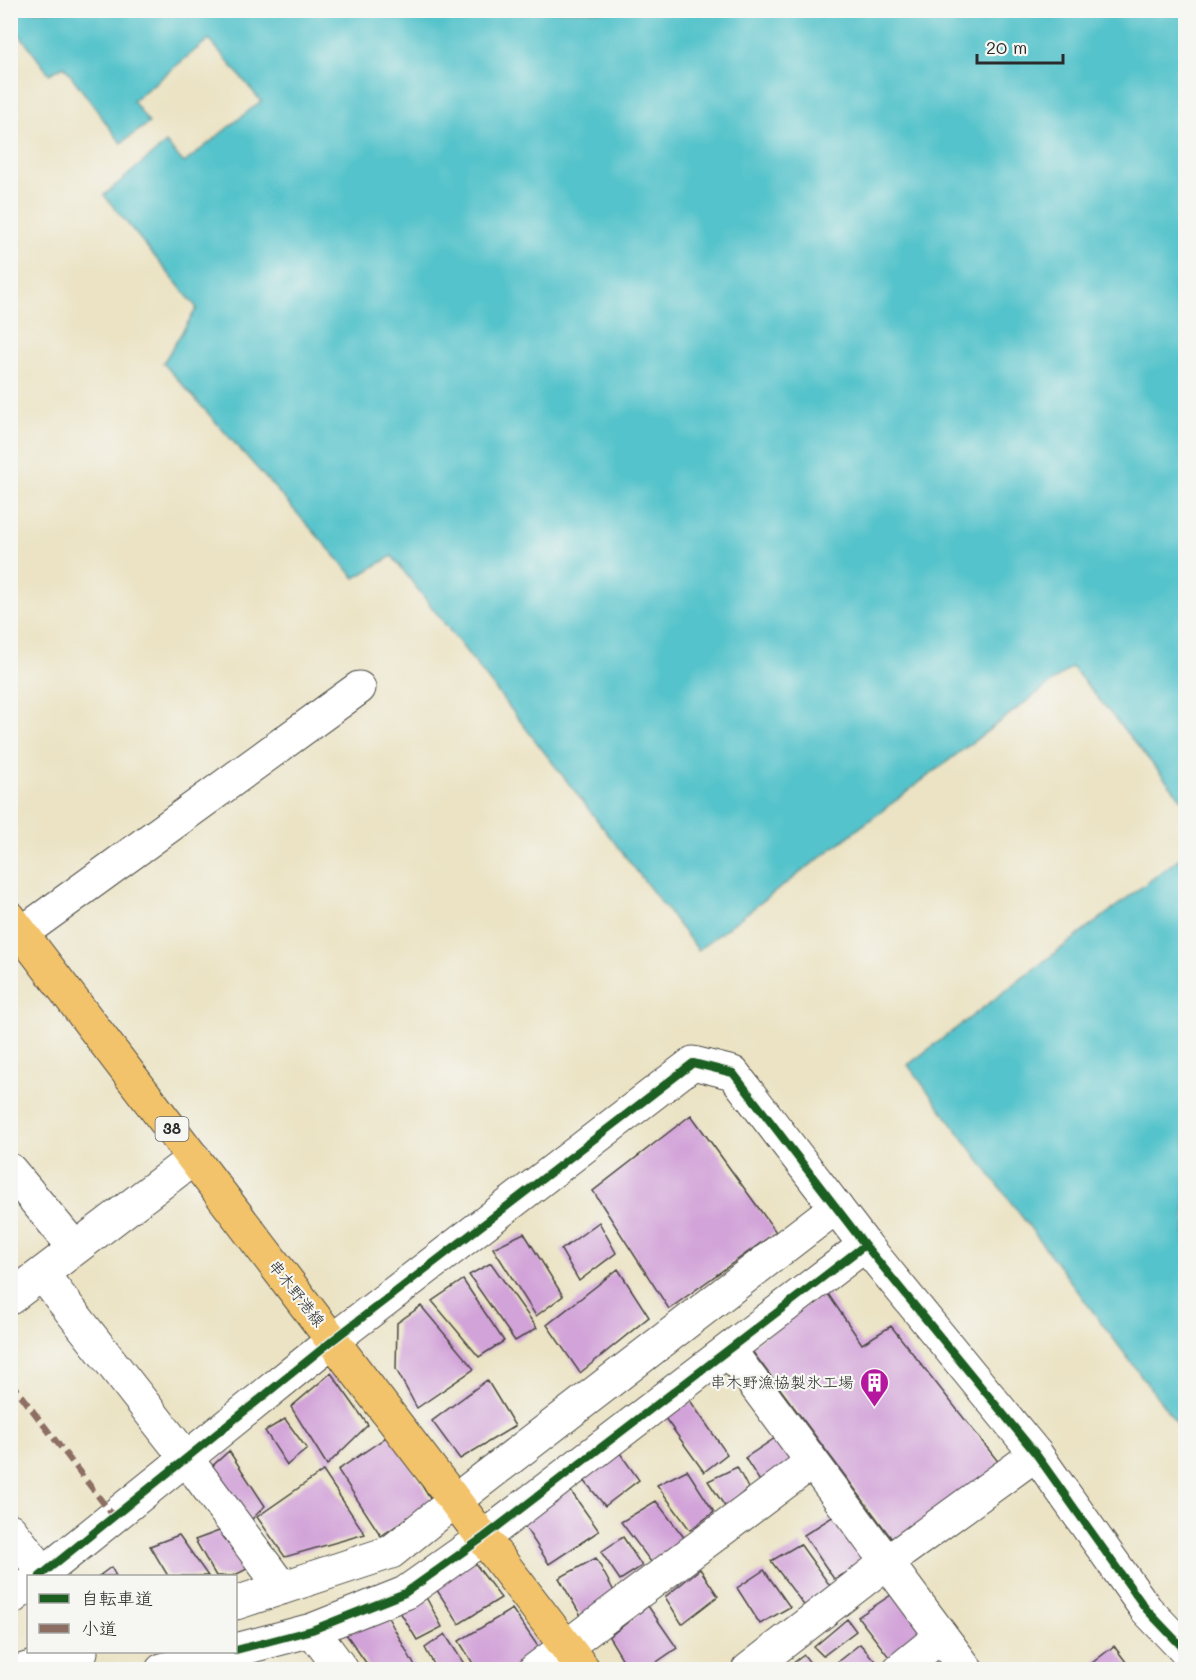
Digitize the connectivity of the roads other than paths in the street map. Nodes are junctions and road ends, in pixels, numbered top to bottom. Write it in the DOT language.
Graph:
graph roads {
  1 [pos="359,688"];
  2 [pos="16,925"];
  3 [pos="194,1158"];
  4 [pos="10,1170"];
  5 [pos="836,1207"];
  6 [pos="865,1245"];
  7 [pos="75,1248"];
  8 [pos="42,1274"];
  9 [pos="10,1298"];
  10 [pos="333,1340"];
  11 [pos="729,1350"];
  12 [pos="1036,1454"];
  13 [pos="186,1458"];
  14 [pos="812,1462"];
  15 [pos="456,1500"];
  16 [pos="10,1530"];
  17 [pos="484,1537"];
  18 [pos="886,1563"];
  19 [pos="35,1575"];
  20 [pos="41,1575"];
  21 [pos="27,1586"];
  22 [pos="282,1588"];
  23 [pos="10,1599"];
  24 [pos="237,1603"];
  25 [pos="312,1630"];
  26 [pos="941,1636"];
  27 [pos="237,1650"];
  28 [pos="1185,1651"];
  29 [pos="78,1653"];
  30 [pos="225,1653"];
  31 [pos="575,1658"];
  32 [pos="183,1667"];
  33 [pos="24,1670"];
  34 [pos="342,1670"];
  35 [pos="535,1670"];
  36 [pos="748,1670"];
  37 [pos="899,1670"];
  38 [pos="967,1670"];
  1 -- 2 [label="street"];
  2 -- 3 [label="main road, 串木野港線 / 38"];
  3 -- 7 [label="street"];
  3 -- 10 [label="main road, 串木野港線 / 38"];
  4 -- 7 [label="street"];
  5 -- 6 [label="street"];
  5 -- 10 [label="street"];
  5 -- 15 [label="street"];
  6 -- 11 [label="street"];
  6 -- 12 [label="street"];
  7 -- 8 [label="street"];
  8 -- 9 [label="street"];
  8 -- 13 [label="street"];
  10 -- 13 [label="street"];
  10 -- 15 [label="main road, 串木野港線 / 38"];
  11 -- 14 [label="street"];
  11 -- 17 [label="street"];
  12 -- 18 [label="street"];
  12 -- 28 [label="street"];
  13 -- 20 [label="street"];
  13 -- 22 [label="street"];
  14 -- 18 [label="street"];
  14 -- 31 [label="street"];
  15 -- 17 [label="main road, 串木野港線 / 38"];
  15 -- 22 [label="street"];
  16 -- 19 [label="street"];
  17 -- 25 [label="street"];
  17 -- 31 [label="main road, 串木野港線 / 38"];
  18 -- 26 [label="street"];
  18 -- 36 [label="street"];
  21 -- 23 [label="street"];
  22 -- 24 [label="street"];
  25 -- 27 [label="street"];
  25 -- 34 [label="street"];
  26 -- 37 [label="street"];
  26 -- 38 [label="street"];
  29 -- 33 [label="street"];
  30 -- 32 [label="street"];
  31 -- 35 [label="street"];
}
